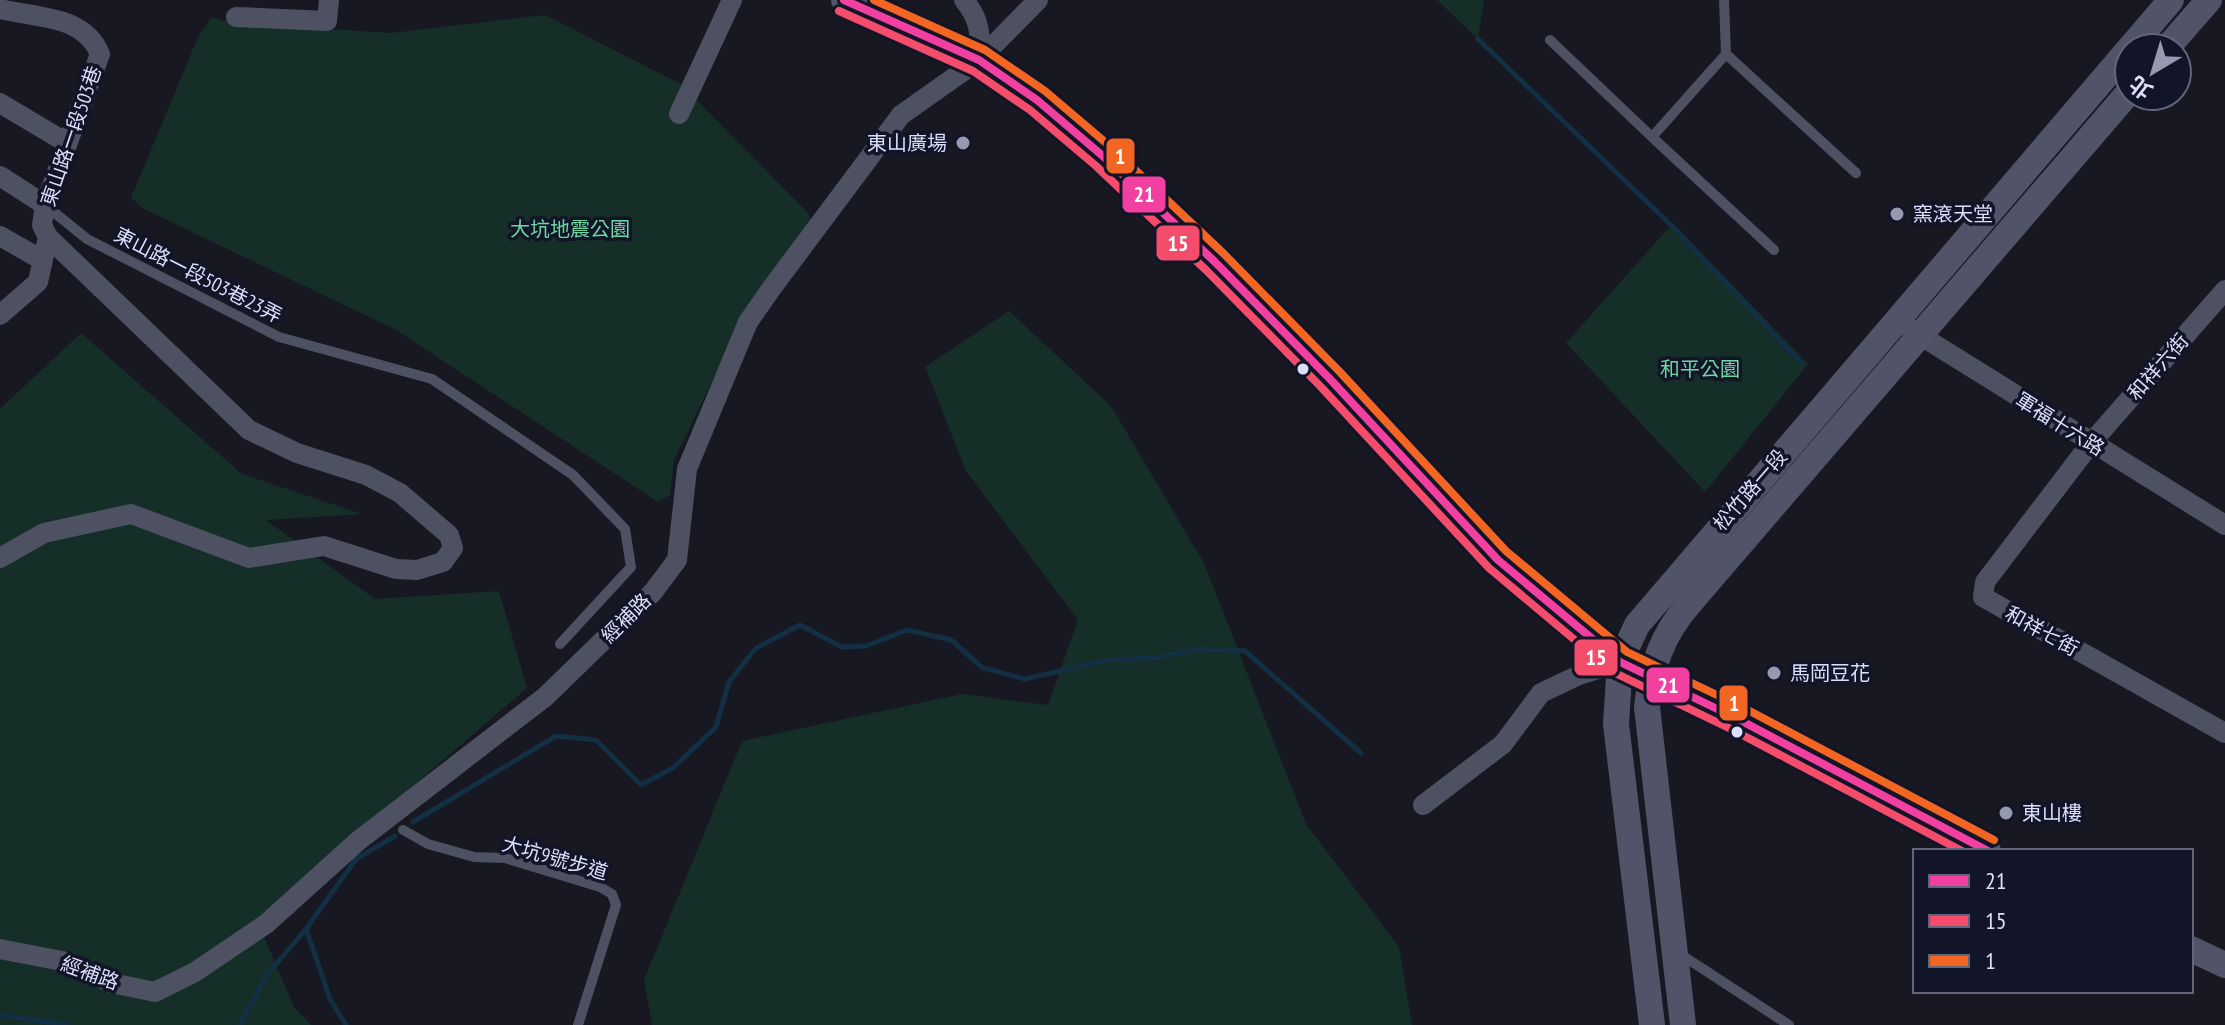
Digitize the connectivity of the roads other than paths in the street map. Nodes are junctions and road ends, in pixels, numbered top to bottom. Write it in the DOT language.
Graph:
graph roads {
  1 [pos="329,0"];
  2 [pos="732,0"];
  3 [pos="844,0"];
  4 [pos="964,0"];
  5 [pos="1038,0"];
  6 [pos="1724,0"];
  7 [pos="2171,0"];
  8 [pos="2209,0"];
  9 [pos="0,9"];
  10 [pos="236,17"];
  11 [pos="2143,32"];
  12 [pos="2181,32"];
  13 [pos="1550,40"];
  14 [pos="1726,54"];
  15 [pos="979,60"];
  16 [pos="2113,68"];
  17 [pos="0,103"];
  18 [pos="2113,109"];
  19 [pos="679,114"];
  20 [pos="1652,137"];
  21 [pos="67,143"];
  22 [pos="1856,173"];
  23 [pos="0,176"];
  24 [pos="45,205"];
  25 [pos="0,236"];
  26 [pos="48,237"];
  27 [pos="1774,250"];
  28 [pos="42,260"];
  29 [pos="2225,290"];
  30 [pos="0,315"];
  31 [pos="1908,328"];
  32 [pos="2091,443"];
  33 [pos="2225,525"];
  34 [pos="0,558"];
  35 [pos="560,644"];
  36 [pos="1620,662"];
  37 [pos="1650,676"];
  38 [pos="2225,733"];
  39 [pos="1423,805"];
  40 [pos="403,830"];
  41 [pos="1984,849"];
  42 [pos="0,949"];
  43 [pos="2193,950"];
  44 [pos="1675,951"];
  45 [pos="2225,965"];
  46 [pos="578,1025"];
  47 [pos="1652,1025"];
  48 [pos="1683,1025"];
  49 [pos="1789,1025"];
  1 -- 10 [label="street"];
  2 -- 19 [label="street"];
  3 -- 15 [label="street"];
  4 -- 15 [label="street"];
  5 -- 15 [label="street, 經補路"];
  6 -- 14 [label="lane"];
  7 -- 11 [label="street, 松竹路一段"];
  8 -- 12 [label="street"];
  9 -- 21 [label="street, 東山路一段503巷"];
  13 -- 20 [label="lane"];
  14 -- 20 [label="lane"];
  14 -- 22 [label="lane"];
  15 -- 36 [label="street"];
  15 -- 42 [label="street, 經補路"];
  16 -- 31 [label="street, 松竹路一段"];
  17 -- 21 [label="street"];
  18 -- 31 [label="street, 松竹路一段"];
  20 -- 27 [label="lane"];
  21 -- 24 [label="street, 東山路一段503巷"];
  23 -- 24 [label="street"];
  24 -- 26 [label="street, 東山路一段503巷"];
  24 -- 35 [label="lane, 東山路一段503巷23弄"];
  25 -- 28 [label="street"];
  26 -- 28 [label="street, 東山路一段503巷"];
  26 -- 34 [label="street"];
  28 -- 30 [label="street, 東山路一段503巷"];
  29 -- 32 [label="street, 和祥六街"];
  31 -- 32 [label="street, 軍福十六路"];
  31 -- 36 [label="street, 松竹路一段"];
  31 -- 37 [label="street, 松竹路一段"];
  32 -- 33 [label="street, 軍福十六路"];
  32 -- 38 [label="street, 和祥七街"];
  36 -- 37 [label="street"];
  36 -- 39 [label="street"];
  36 -- 47 [label="street, 松竹路一段"];
  37 -- 41 [label="street"];
  37 -- 44 [label="street, 松竹路一段"];
  40 -- 46 [label="lane, 大坑9號步道"];
  43 -- 45 [label="street"];
  44 -- 48 [label="street, 松竹路一段"];
  44 -- 49 [label="lane"];
}
